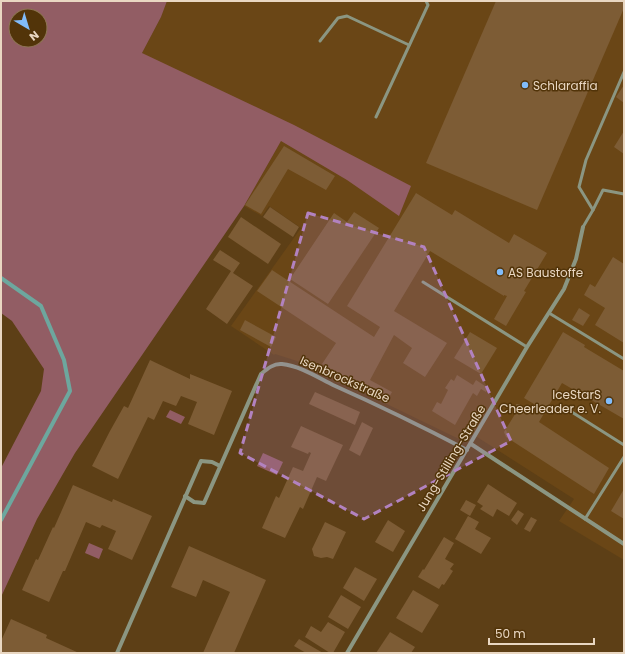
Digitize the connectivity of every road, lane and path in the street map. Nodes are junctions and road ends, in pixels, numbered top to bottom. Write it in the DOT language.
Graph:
graph roads {
  1 [pos="426,1"];
  2 [pos="320,41"];
  3 [pos="409,45"];
  4 [pos="624,72"];
  5 [pos="376,117"];
  6 [pos="624,194"];
  7 [pos="593,210"];
  8 [pos="583,226"];
  9 [pos="423,282"];
  10 [pos="549,313"];
  11 [pos="527,347"];
  12 [pos="624,359"];
  13 [pos="567,409"];
  14 [pos="471,444"];
  15 [pos="624,444"];
  16 [pos="467,450"];
  17 [pos="624,457"];
  18 [pos="220,466"];
  19 [pos="185,496"];
  20 [pos="586,519"];
  21 [pos="624,544"];
  22 [pos="117,653"];
  23 [pos="347,653"];
  1 -- 3 [label="lane"];
  2 -- 3 [label="lane"];
  3 -- 5 [label="lane"];
  4 -- 7 [label="lane"];
  6 -- 7 [label="lane"];
  7 -- 8 [label="lane"];
  8 -- 10 [label="street, Jung-Stilling-Straße"];
  9 -- 11 [label="lane"];
  10 -- 11 [label="street, Jung-Stilling-Straße"];
  10 -- 12 [label="lane"];
  11 -- 14 [label="street, Jung-Stilling-Straße"];
  13 -- 15 [label="lane"];
  14 -- 16 [label="street, Jung-Stilling-Straße"];
  14 -- 20 [label="street"];
  16 -- 18 [label="street, Isenbrockstraße"];
  16 -- 23 [label="street, Jung-Stilling-Straße"];
  17 -- 20 [label="lane"];
  18 -- 19 [label="street"];
  18 -- 19 [label="street, Isenbrockstraße"];
  19 -- 22 [label="street"];
  20 -- 21 [label="street"];
}
